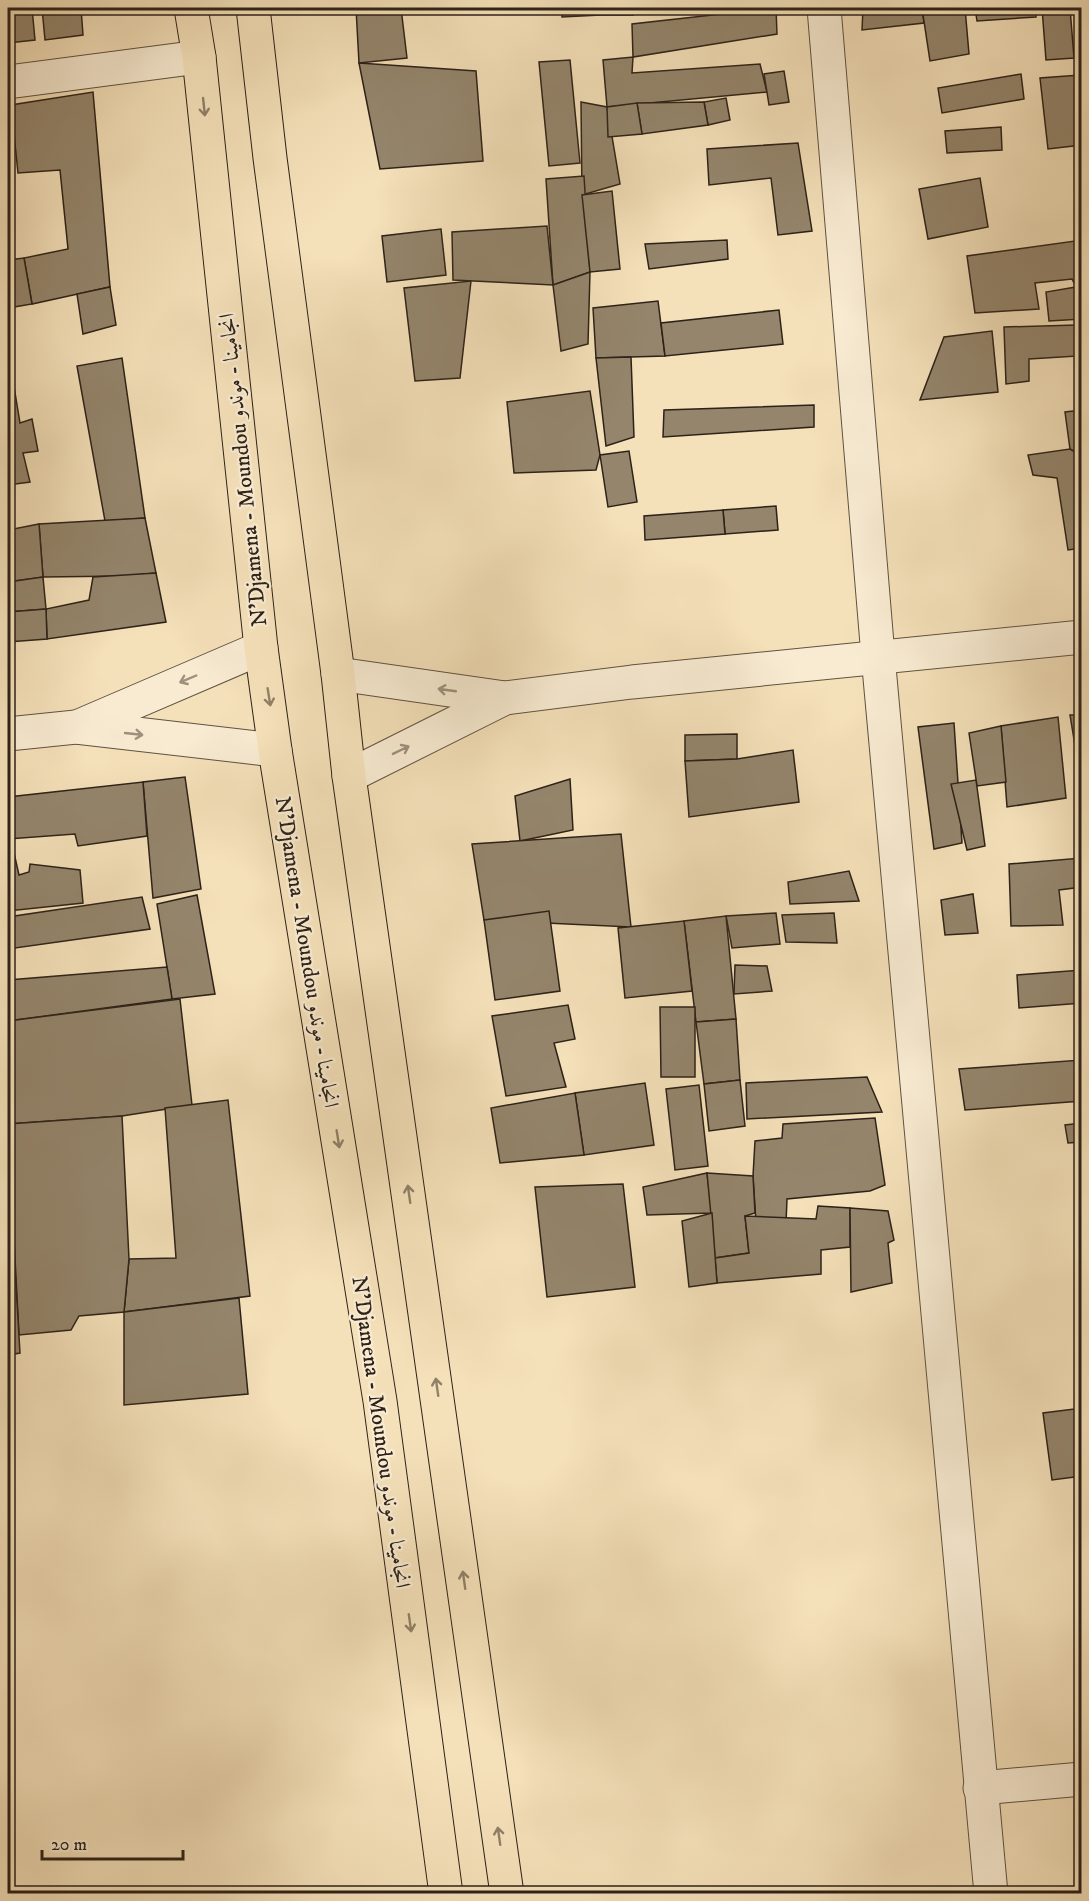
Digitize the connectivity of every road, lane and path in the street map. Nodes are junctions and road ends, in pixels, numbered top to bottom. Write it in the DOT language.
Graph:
graph roads {
  1 [pos="191,8"];
  2 [pos="253,8"];
  3 [pos="824,8"];
  4 [pos="199,57"];
  5 [pos="8,82"];
  6 [pos="1082,637"];
  7 [pos="261,648"];
  8 [pos="878,656"];
  9 [pos="338,674"];
  10 [pos="505,698"];
  11 [pos="76,727"];
  12 [pos="8,734"];
  13 [pos="276,750"];
  14 [pos="349,776"];
  15 [pos="1082,1779"];
  16 [pos="981,1788"];
  17 [pos="446,1893"];
  18 [pos="507,1893"];
  19 [pos="991,1893"];
  1 -- 4 [label="main road, N'Djamena - Moundou انجامينا - موندو"];
  2 -- 9 [label="main road"];
  3 -- 8 [label="street"];
  4 -- 5 [label="street"];
  4 -- 7 [label="main road, N'Djamena - Moundou انجامينا - موندو, one-way"];
  6 -- 8 [label="street"];
  7 -- 11 [label="street, one-way"];
  7 -- 13 [label="main road, N'Djamena - Moundou انجامينا - موندو, one-way"];
  8 -- 10 [label="street"];
  8 -- 16 [label="street"];
  10 -- 9 [label="street, one-way"];
  9 -- 14 [label="main road"];
  14 -- 10 [label="street, one-way"];
  11 -- 12 [label="street"];
  11 -- 13 [label="street, one-way"];
  13 -- 17 [label="main road, N'Djamena - Moundou انجامينا - موندو, one-way"];
  18 -- 14 [label="main road, one-way"];
  15 -- 16 [label="street"];
  16 -- 19 [label="street"];
}
